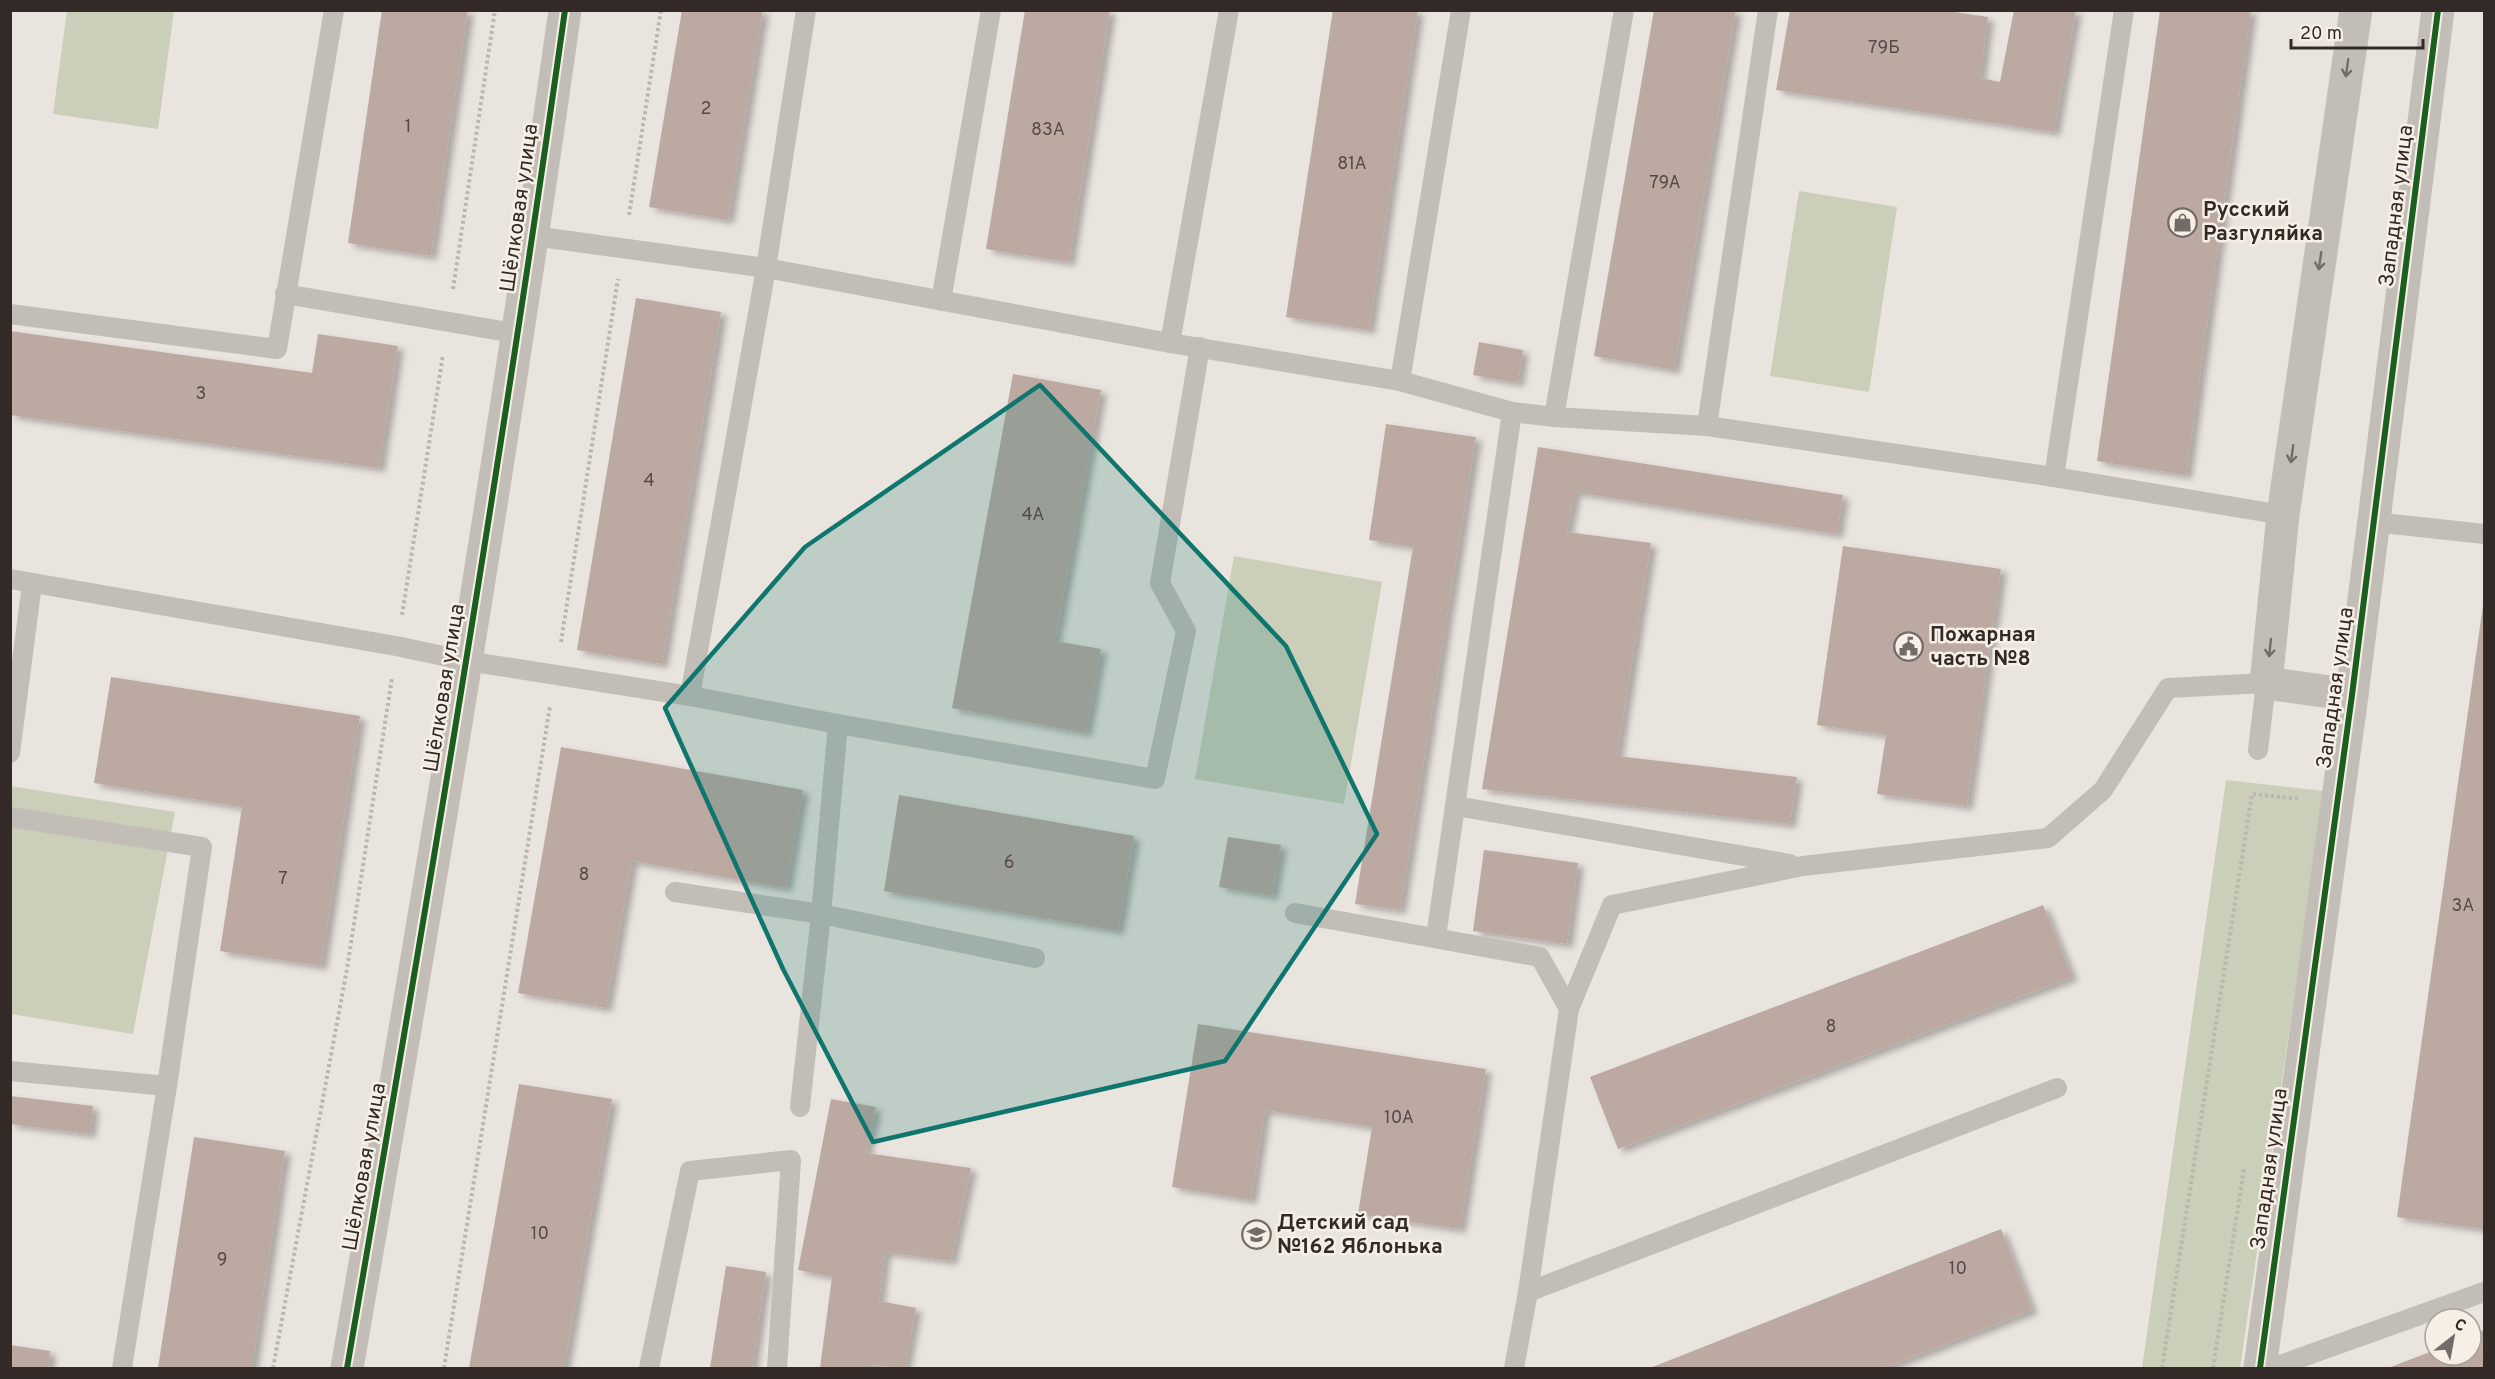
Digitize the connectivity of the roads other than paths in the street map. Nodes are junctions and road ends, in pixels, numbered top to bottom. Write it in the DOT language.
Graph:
graph roads {
  1 [pos="334,10"];
  2 [pos="565,10"];
  3 [pos="806,10"];
  4 [pos="992,10"];
  5 [pos="1229,10"];
  6 [pos="1461,10"];
  7 [pos="1624,10"];
  8 [pos="1768,10"];
  9 [pos="2124,10"];
  10 [pos="2356,10"];
  11 [pos="2438,10"];
  12 [pos="533,236"];
  13 [pos="766,268"];
  14 [pos="285,294"];
  15 [pos="941,300"];
  16 [pos="10,314"];
  17 [pos="519,334"];
  18 [pos="1170,343"];
  19 [pos="1200,347"];
  20 [pos="1400,381"];
  21 [pos="1512,412"];
  22 [pos="1554,417"];
  23 [pos="1707,426"];
  24 [pos="2054,477"];
  25 [pos="2283,515"];
  26 [pos="2374,522"];
  27 [pos="2484,534"];
  28 [pos="10,579"];
  29 [pos="32,584"];
  30 [pos="467,661"];
  31 [pos="2266,683"];
  32 [pos="2352,695"];
  33 [pos="690,696"];
  34 [pos="838,724"];
  35 [pos="2258,750"];
  36 [pos="10,753"];
  37 [pos="1456,806"];
  38 [pos="10,817"];
  39 [pos="1803,866"];
  40 [pos="675,891"];
  41 [pos="1295,913"];
  42 [pos="821,914"];
  43 [pos="1436,937"];
  44 [pos="1035,958"];
  45 [pos="1569,1009"];
  46 [pos="10,1071"];
  47 [pos="167,1086"];
  48 [pos="2057,1088"];
  49 [pos="800,1107"];
  50 [pos="1528,1292"];
  51 [pos="2484,1292"];
  52 [pos="122,1368"];
  53 [pos="347,1368"];
  54 [pos="649,1368"];
  55 [pos="777,1368"];
  56 [pos="1514,1368"];
  57 [pos="2260,1368"];
  58 [pos="2272,1368"];
  1 -- 14 [label="lane"];
  2 -- 12 [label="street, Шёлковая улица"];
  3 -- 13 [label="lane"];
  4 -- 15 [label="lane"];
  5 -- 18 [label="lane"];
  6 -- 20 [label="lane"];
  7 -- 22 [label="lane"];
  8 -- 23 [label="lane"];
  9 -- 24 [label="lane"];
  10 -- 25 [label="street, one-way"];
  11 -- 26 [label="street, Западная улица"];
  12 -- 13 [label="lane"];
  12 -- 17 [label="street, Шёлковая улица"];
  13 -- 15 [label="lane"];
  13 -- 33 [label="lane"];
  14 -- 16 [label="lane"];
  14 -- 17 [label="lane"];
  15 -- 18 [label="lane"];
  17 -- 30 [label="street, Шёлковая улица"];
  18 -- 19 [label="lane"];
  19 -- 20 [label="lane"];
  19 -- 34 [label="lane"];
  20 -- 21 [label="lane"];
  21 -- 22 [label="lane"];
  21 -- 37 [label="lane"];
  22 -- 23 [label="lane"];
  23 -- 24 [label="lane"];
  24 -- 25 [label="lane"];
  25 -- 31 [label="street, one-way"];
  26 -- 27 [label="lane"];
  26 -- 32 [label="street, Западная улица"];
  28 -- 29 [label="lane"];
  29 -- 30 [label="lane"];
  29 -- 36 [label="lane"];
  30 -- 33 [label="lane"];
  30 -- 53 [label="street, Шёлковая улица"];
  31 -- 32 [label="street, Западная улица"];
  31 -- 35 [label="lane"];
  31 -- 39 [label="lane"];
  32 -- 57 [label="street, Западная улица"];
  33 -- 34 [label="lane"];
  34 -- 42 [label="lane"];
  37 -- 39 [label="lane"];
  37 -- 43 [label="lane"];
  38 -- 47 [label="lane"];
  39 -- 45 [label="lane"];
  40 -- 42 [label="lane"];
  41 -- 43 [label="lane"];
  42 -- 44 [label="lane"];
  42 -- 49 [label="lane"];
  43 -- 45 [label="lane"];
  45 -- 50 [label="lane"];
  46 -- 47 [label="lane"];
  47 -- 52 [label="lane"];
  48 -- 50 [label="lane"];
  50 -- 56 [label="lane"];
  51 -- 58 [label="lane"];
  54 -- 55 [label="lane"];
}
